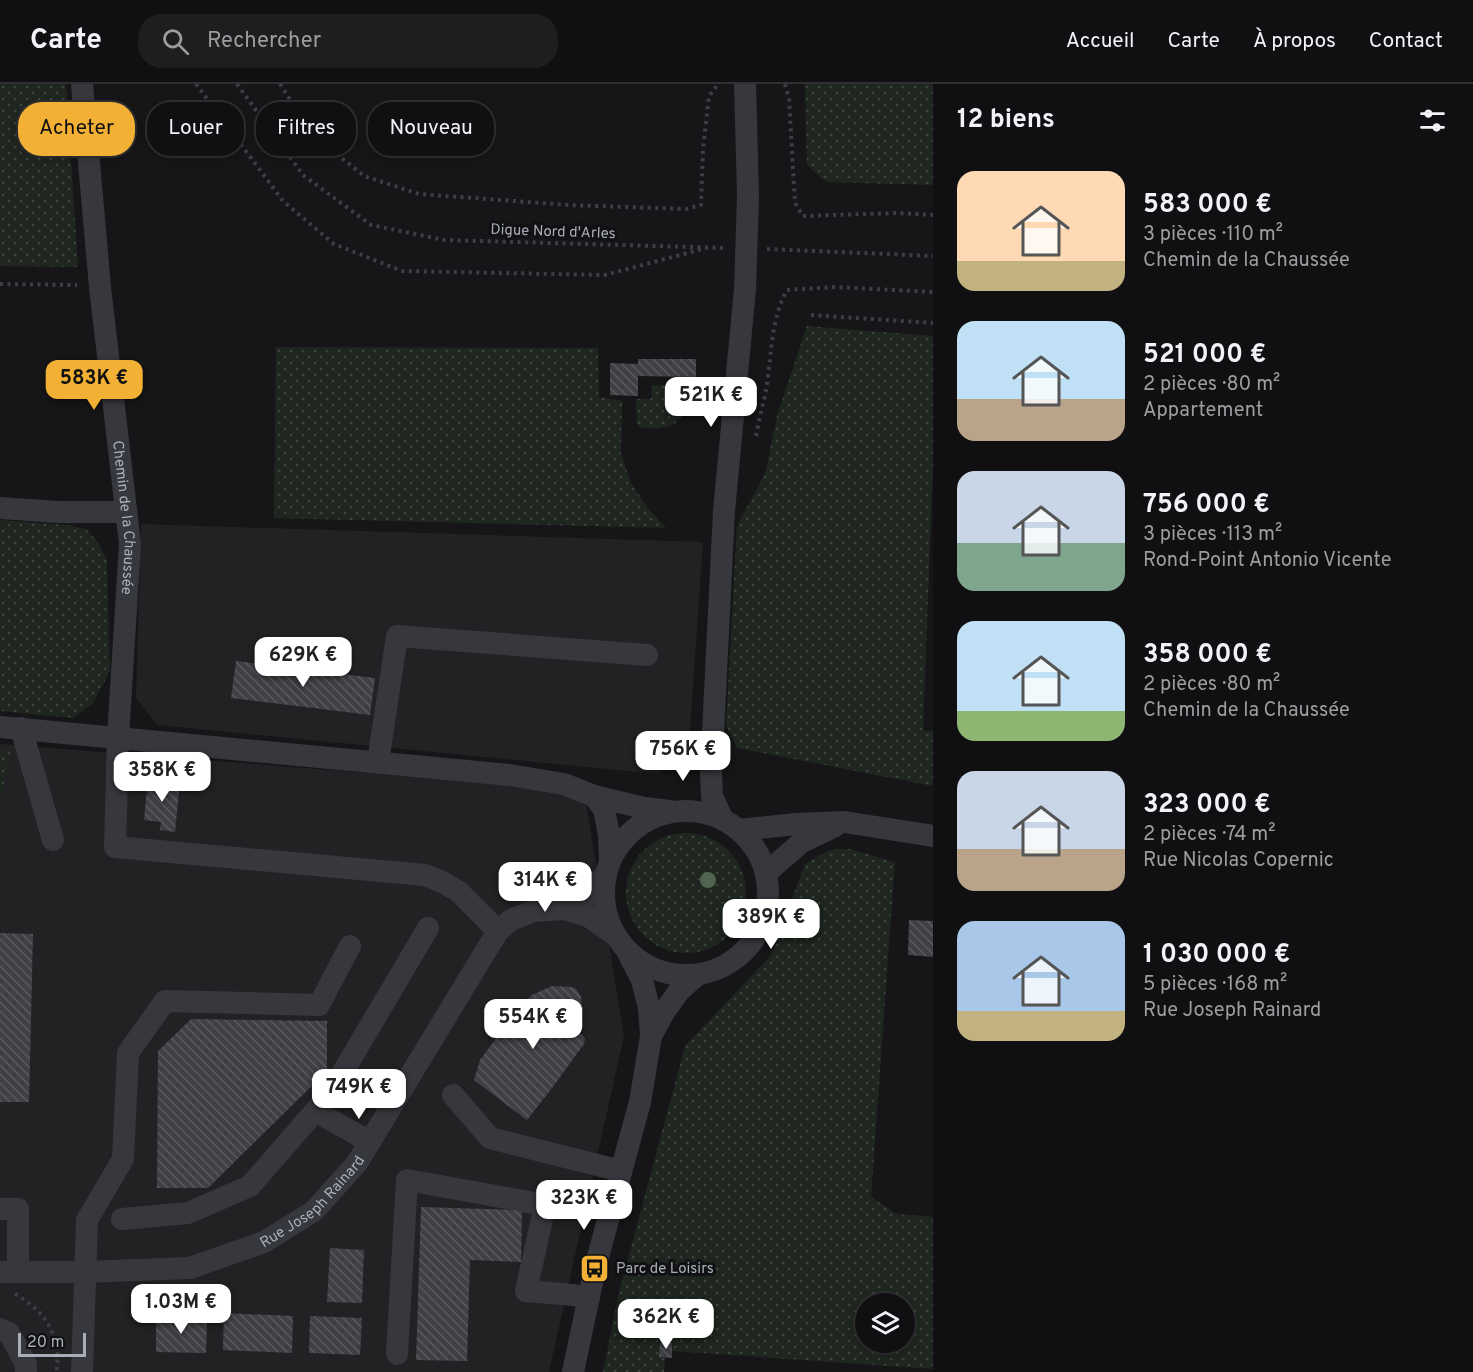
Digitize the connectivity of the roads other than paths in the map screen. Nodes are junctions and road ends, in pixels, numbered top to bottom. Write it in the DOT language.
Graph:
graph roads {
  1 [pos="82,84"];
  2 [pos="745,84"];
  3 [pos="0,508"];
  4 [pos="126,512"];
  5 [pos="647,655"];
  6 [pos="11,727"];
  7 [pos="118,737"];
  8 [pos="378,762"];
  9 [pos="711,773"];
  10 [pos="594,796"];
  11 [pos="681,811"];
  12 [pos="844,822"];
  13 [pos="731,825"];
  14 [pos="933,836"];
  15 [pos="53,840"];
  16 [pos="608,867"];
  17 [pos="766,873"];
  18 [pos="564,909"];
  19 [pos="428,928"];
  20 [pos="498,931"];
  21 [pos="621,943"];
  22 [pos="350,946"];
  23 [pos="697,975"];
  24 [pos="651,1036"];
  25 [pos="453,1095"];
  26 [pos="315,1111"];
  27 [pos="370,1142"];
  28 [pos="621,1171"];
  29 [pos="0,1209"];
  30 [pos="122,1219"];
  31 [pos="85,1272"];
  32 [pos="8,1278"];
  33 [pos="589,1298"];
  34 [pos="0,1329"];
  35 [pos="397,1354"];
  36 [pos="26,1372"];
  37 [pos="82,1372"];
  38 [pos="573,1372"];
  1 -- 4 [label="street, Chemin de la Chaussée"];
  2 -- 9 [label="street"];
  3 -- 4 [label="street"];
  4 -- 7 [label="street, Chemin de la Chaussée"];
  5 -- 8 [label="street"];
  6 -- 7 [label="street"];
  6 -- 15 [label="street"];
  7 -- 8 [label="street"];
  7 -- 20 [label="street, Chemin de la Chaussée"];
  8 -- 10 [label="street"];
  9 -- 11 [label="street"];
  9 -- 13 [label="street"];
  10 -- 11 [label="street"];
  10 -- 16 [label="street"];
  11 -- 13 [label="street"];
  11 -- 16 [label="street"];
  12 -- 13 [label="street"];
  12 -- 14 [label="street"];
  12 -- 17 [label="street"];
  13 -- 17 [label="street"];
  16 -- 18 [label="street"];
  16 -- 21 [label="street"];
  17 -- 23 [label="street"];
  18 -- 20 [label="street, Rue Joseph Rainard"];
  18 -- 21 [label="street"];
  19 -- 26 [label="street"];
  20 -- 27 [label="street, Rue Joseph Rainard"];
  21 -- 23 [label="street"];
  21 -- 24 [label="street"];
  22 -- 31 [label="street"];
  23 -- 24 [label="street"];
  24 -- 28 [label="street"];
  25 -- 28 [label="street"];
  26 -- 27 [label="street"];
  26 -- 30 [label="street"];
  27 -- 31 [label="street, Rue Joseph Rainard"];
  28 -- 33 [label="street"];
  29 -- 32 [label="street"];
  31 -- 32 [label="street, Rue Joseph Rainard"];
  31 -- 37 [label="street"];
  33 -- 35 [label="street"];
  33 -- 38 [label="street"];
  34 -- 36 [label="street"];
}
